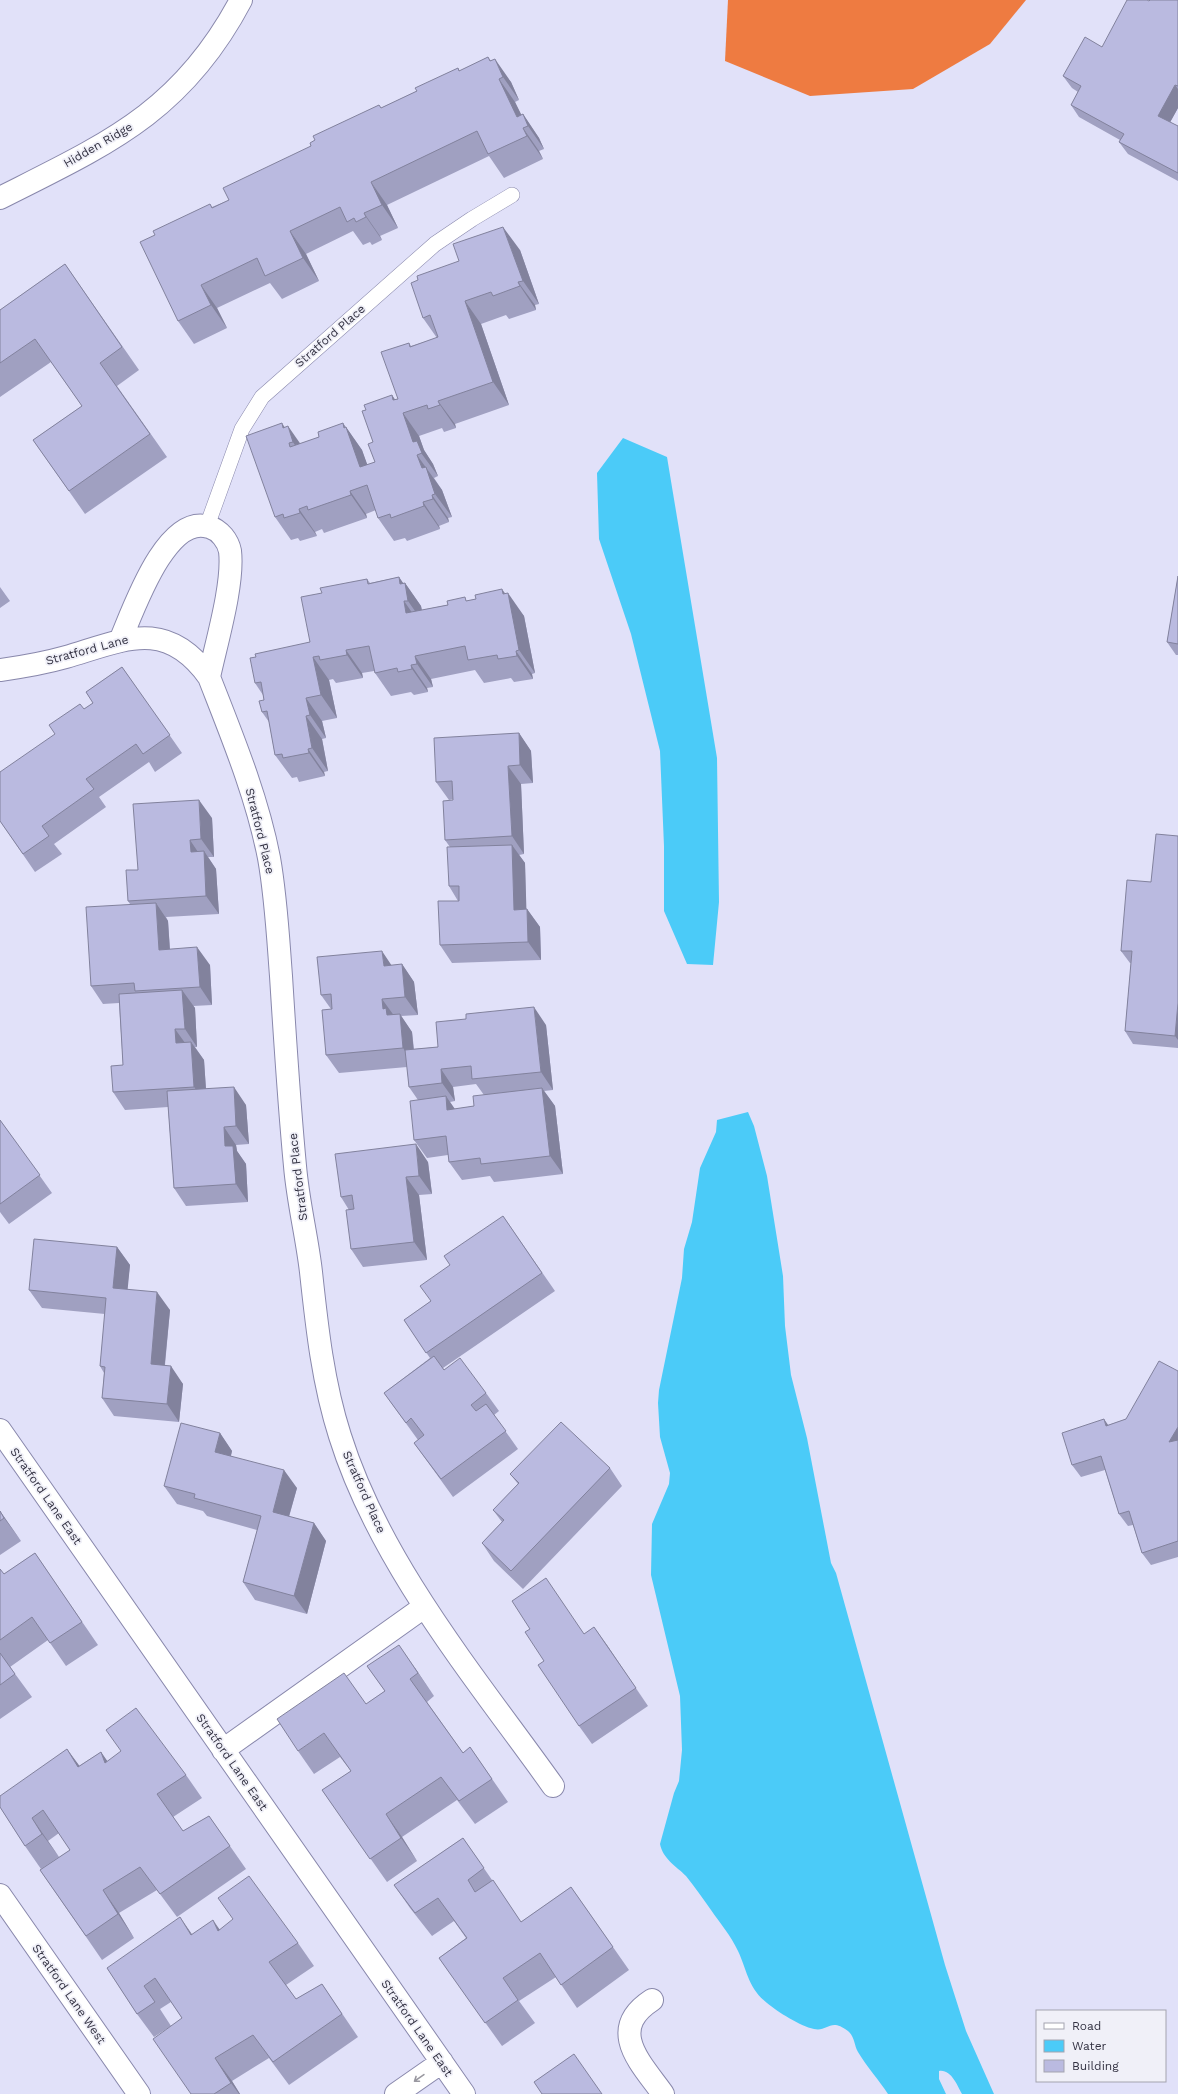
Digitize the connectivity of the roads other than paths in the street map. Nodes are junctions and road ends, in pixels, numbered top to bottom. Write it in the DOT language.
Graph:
graph roads {
  1 [pos="241,0"];
  2 [pos="512,195"];
  3 [pos="0,198"];
  4 [pos="207,526"];
  5 [pos="120,640"];
  6 [pos="0,670"];
  7 [pos="209,677"];
  8 [pos="0,1430"];
  9 [pos="424,1606"];
  10 [pos="223,1750"];
  11 [pos="553,1786"];
  12 [pos="0,1895"];
  13 [pos="652,2000"];
  14 [pos="442,2062"];
  15 [pos="139,2094"];
  16 [pos="396,2094"];
  17 [pos="464,2094"];
  18 [pos="664,2094"];
  1 -- 3 [label="street, Hidden Ridge"];
  2 -- 4 [label="lane, Stratford Place"];
  4 -- 5 [label="street"];
  4 -- 7 [label="street"];
  5 -- 6 [label="street, Stratford Lane"];
  5 -- 7 [label="street, Stratford Lane"];
  7 -- 9 [label="street, Stratford Place"];
  8 -- 10 [label="street, Stratford Lane East"];
  9 -- 10 [label="street"];
  9 -- 11 [label="street, Stratford Place"];
  10 -- 14 [label="street, Stratford Lane East"];
  12 -- 15 [label="street, Stratford Lane West"];
  13 -- 18 [label="street"];
  14 -- 16 [label="street, one-way"];
  14 -- 17 [label="street, Stratford Lane East"];
}
